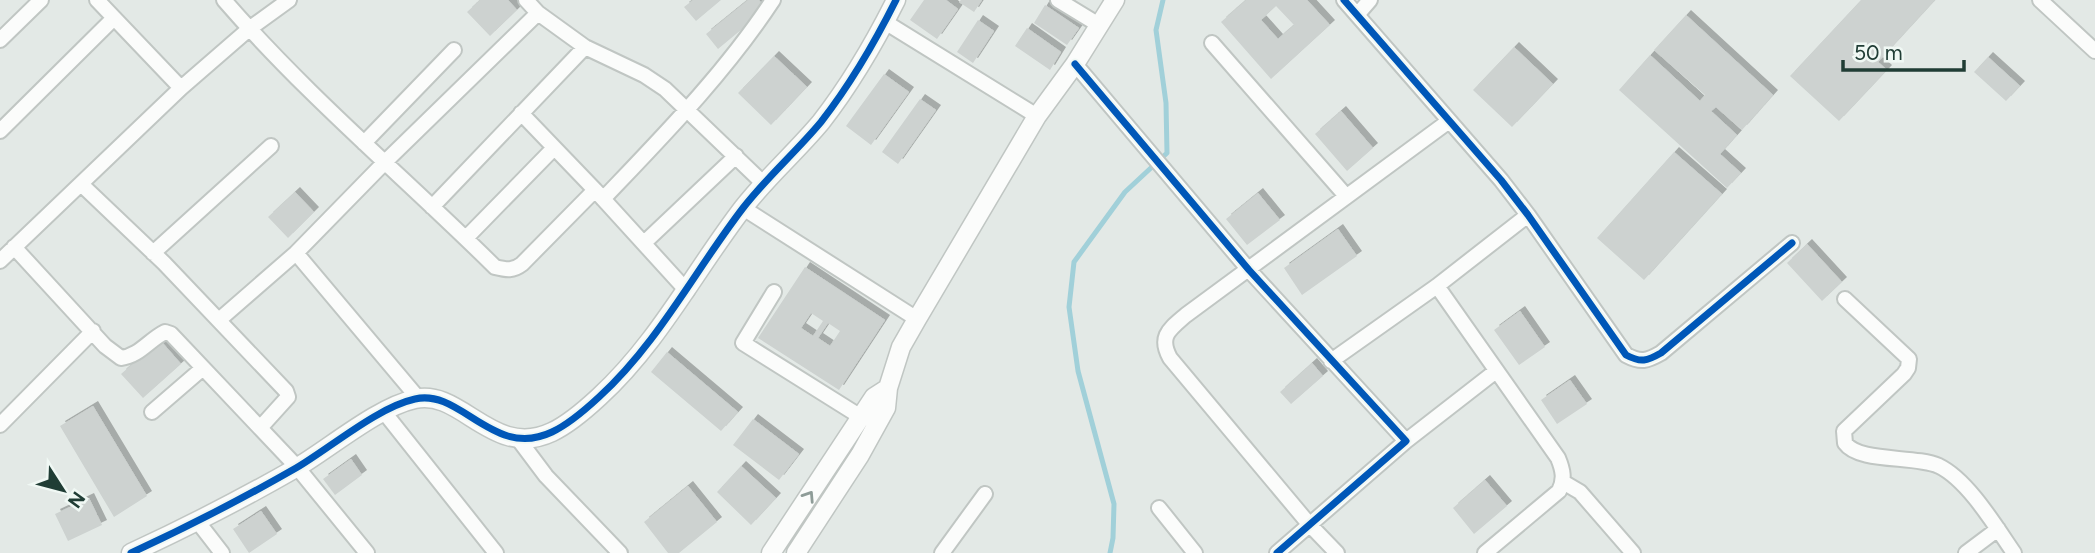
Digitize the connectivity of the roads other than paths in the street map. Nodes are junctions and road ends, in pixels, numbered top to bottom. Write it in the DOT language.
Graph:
graph roads {
  1 [pos="41,0"];
  2 [pos="97,0"];
  3 [pos="224,0"];
  4 [pos="289,0"];
  5 [pos="526,0"];
  6 [pos="773,0"];
  7 [pos="896,0"];
  8 [pos="1058,0"];
  9 [pos="1115,0"];
  10 [pos="1344,0"];
  11 [pos="1370,0"];
  12 [pos="2040,0"];
  13 [pos="538,13"];
  14 [pos="1357,15"];
  15 [pos="114,18"];
  16 [pos="885,22"];
  17 [pos="1099,25"];
  18 [pos="249,29"];
  19 [pos="0,40"];
  20 [pos="1212,43"];
  21 [pos="585,47"];
  22 [pos="454,50"];
  23 [pos="2095,51"];
  24 [pos="1075,64"];
  25 [pos="181,88"];
  26 [pos="688,110"];
  27 [pos="521,113"];
  28 [pos="1037,116"];
  29 [pos="1449,121"];
  30 [pos="0,131"];
  31 [pos="364,143"];
  32 [pos="271,146"];
  33 [pos="554,148"];
  34 [pos="736,156"];
  35 [pos="384,163"];
  36 [pos="81,184"];
  37 [pos="764,184"];
  38 [pos="599,194"];
  39 [pos="1346,196"];
  40 [pos="432,207"];
  41 [pos="743,208"];
  42 [pos="1528,215"];
  43 [pos="466,238"];
  44 [pos="644,243"];
  45 [pos="1792,243"];
  46 [pos="14,247"];
  47 [pos="153,253"];
  48 [pos="296,253"];
  49 [pos="0,261"];
  50 [pos="1249,270"];
  51 [pos="1437,286"];
  52 [pos="687,291"];
  53 [pos="775,292"];
  54 [pos="1845,299"];
  55 [pos="917,318"];
  56 [pos="219,320"];
  57 [pos="93,331"];
  58 [pos="1331,361"];
  59 [pos="203,368"];
  60 [pos="1496,371"];
  61 [pos="888,388"];
  62 [pos="418,398"];
  63 [pos="152,412"];
  64 [pos="384,412"];
  65 [pos="861,417"];
  66 [pos="0,425"];
  67 [pos="260,428"];
  68 [pos="519,440"];
  69 [pos="1406,441"];
  70 [pos="297,467"];
  71 [pos="1563,481"];
  72 [pos="985,494"];
  73 [pos="1160,509"];
  74 [pos="198,522"];
  75 [pos="1309,524"];
  76 [pos="1998,529"];
  77 [pos="1493,550"];
  78 [pos="131,553"];
  79 [pos="222,553"];
  80 [pos="367,553"];
  81 [pos="496,553"];
  82 [pos="620,553"];
  83 [pos="771,553"];
  84 [pos="796,553"];
  85 [pos="942,553"];
  86 [pos="1195,553"];
  87 [pos="1277,553"];
  88 [pos="1337,553"];
  89 [pos="1633,553"];
  90 [pos="1966,553"];
  91 [pos="2014,553"];
  1 -- 19 [label="street"];
  2 -- 15 [label="street"];
  3 -- 18 [label="street"];
  4 -- 18 [label="street"];
  5 -- 13 [label="street"];
  6 -- 26 [label="street"];
  7 -- 16 [label="street"];
  8 -- 17 [label="street"];
  9 -- 17 [label="street"];
  10 -- 14 [label="street"];
  11 -- 14 [label="street"];
  12 -- 23 [label="street"];
  13 -- 21 [label="street"];
  13 -- 35 [label="street"];
  14 -- 29 [label="street"];
  15 -- 25 [label="street"];
  15 -- 30 [label="street"];
  16 -- 28 [label="street"];
  16 -- 37 [label="street"];
  17 -- 24 [label="street"];
  18 -- 25 [label="street"];
  18 -- 31 [label="street"];
  20 -- 39 [label="street"];
  21 -- 26 [label="street"];
  21 -- 27 [label="street"];
  22 -- 31 [label="street"];
  24 -- 28 [label="street"];
  24 -- 50 [label="street"];
  25 -- 36 [label="street"];
  26 -- 34 [label="street"];
  26 -- 38 [label="street"];
  27 -- 33 [label="street"];
  27 -- 40 [label="street"];
  28 -- 55 [label="street"];
  29 -- 39 [label="street"];
  29 -- 42 [label="street"];
  31 -- 35 [label="street"];
  32 -- 47 [label="street"];
  33 -- 38 [label="street"];
  33 -- 43 [label="street"];
  34 -- 37 [label="street"];
  34 -- 44 [label="street"];
  35 -- 40 [label="street"];
  35 -- 48 [label="street"];
  36 -- 46 [label="street"];
  36 -- 47 [label="street"];
  37 -- 41 [label="street"];
  38 -- 43 [label="street"];
  38 -- 44 [label="street"];
  39 -- 50 [label="street"];
  40 -- 43 [label="street"];
  41 -- 52 [label="street"];
  41 -- 55 [label="street"];
  42 -- 45 [label="street"];
  42 -- 51 [label="street"];
  44 -- 52 [label="street"];
  46 -- 49 [label="street"];
  46 -- 57 [label="street"];
  47 -- 56 [label="street"];
  48 -- 56 [label="street"];
  48 -- 62 [label="street"];
  50 -- 58 [label="street"];
  50 -- 75 [label="street"];
  51 -- 58 [label="street"];
  51 -- 60 [label="street"];
  52 -- 68 [label="street"];
  53 -- 65 [label="street"];
  54 -- 76 [label="street"];
  55 -- 61 [label="street"];
  56 -- 67 [label="street"];
  57 -- 59 [label="street"];
  57 -- 66 [label="street"];
  58 -- 69 [label="street"];
  59 -- 63 [label="street"];
  59 -- 67 [label="street"];
  60 -- 69 [label="street"];
  60 -- 71 [label="street"];
  61 -- 65 [label="street"];
  61 -- 84 [label="street"];
  62 -- 64 [label="street"];
  62 -- 68 [label="street"];
  64 -- 70 [label="street"];
  64 -- 81 [label="street"];
  83 -- 65 [label="street, one-way"];
  67 -- 70 [label="street"];
  68 -- 82 [label="street"];
  69 -- 75 [label="street"];
  70 -- 74 [label="street"];
  70 -- 80 [label="street"];
  71 -- 77 [label="street"];
  71 -- 89 [label="street"];
  72 -- 85 [label="street"];
  73 -- 86 [label="street"];
  74 -- 78 [label="street"];
  74 -- 79 [label="street"];
  75 -- 87 [label="street"];
  75 -- 88 [label="street"];
  76 -- 90 [label="street"];
  76 -- 91 [label="street"];
}
